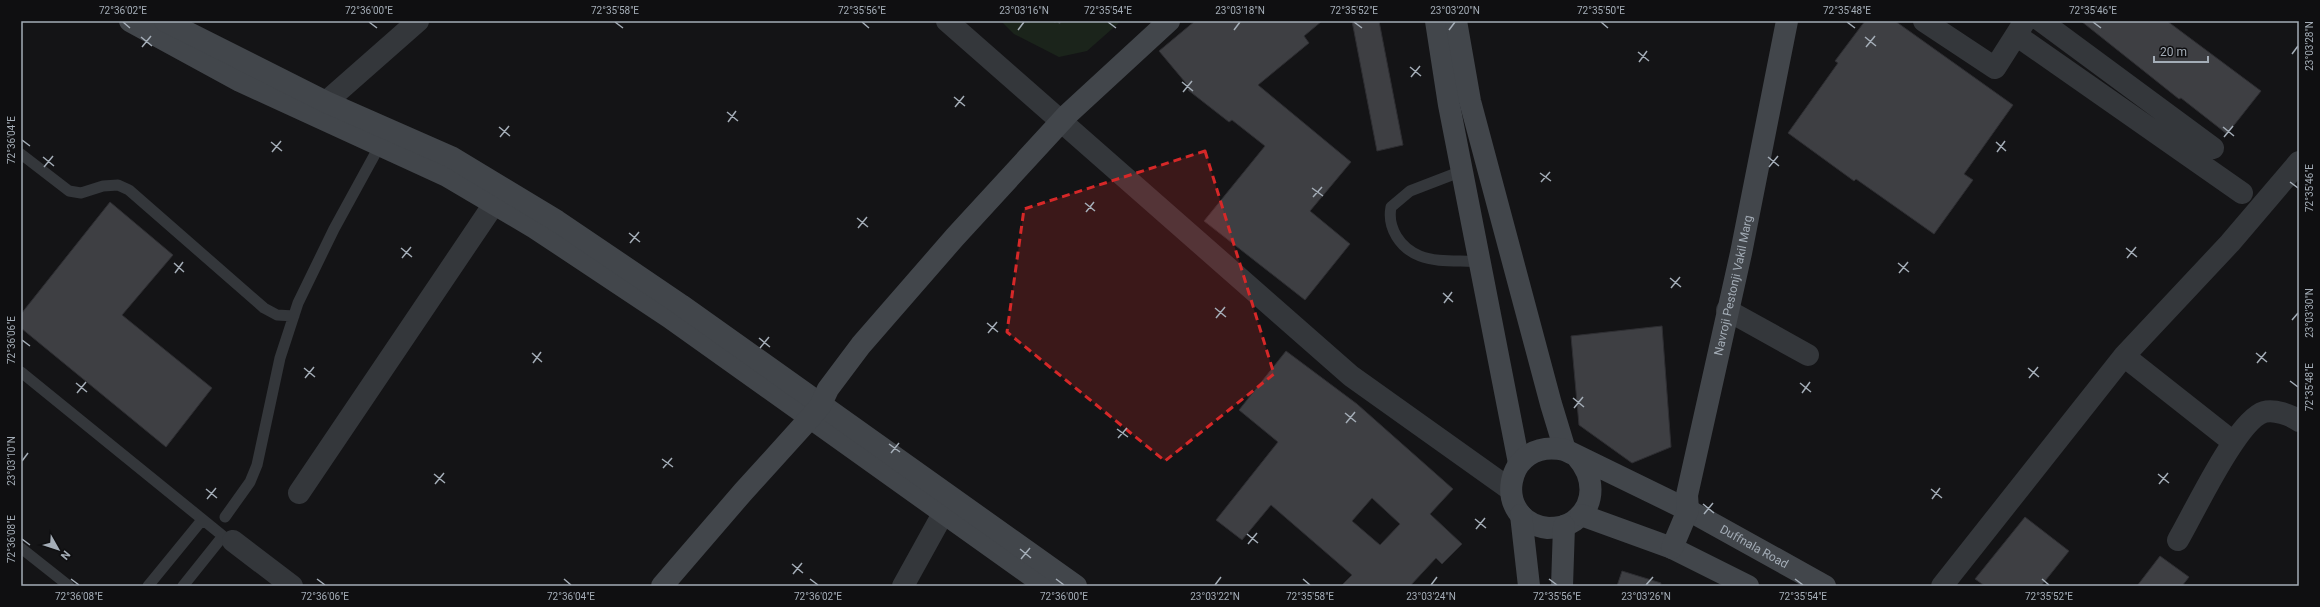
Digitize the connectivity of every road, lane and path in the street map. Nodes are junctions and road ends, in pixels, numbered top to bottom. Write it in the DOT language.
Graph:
graph roads {
  1 [pos="130,21"];
  2 [pos="165,21"];
  3 [pos="418,21"];
  4 [pos="946,21"];
  5 [pos="1054,21"];
  6 [pos="1062,21"];
  7 [pos="1169,21"];
  8 [pos="1436,21"];
  9 [pos="1456,21"];
  10 [pos="1787,21"];
  11 [pos="1924,21"];
  12 [pos="2041,21"];
  13 [pos="2021,28"];
  14 [pos="326,102"];
  15 [pos="1062,121"];
  16 [pos="380,145"];
  17 [pos="2213,148"];
  18 [pos="21,154"];
  19 [pos="2299,162"];
  20 [pos="1462,171"];
  21 [pos="2242,193"];
  22 [pos="494,204"];
  23 [pos="1481,262"];
  24 [pos="1727,310"];
  25 [pos="294,316"];
  26 [pos="1808,355"];
  27 [pos="2124,356"];
  28 [pos="21,372"];
  29 [pos="814,405"];
  30 [pos="2299,420"];
  31 [pos="2233,442"];
  32 [pos="1571,453"];
  33 [pos="1520,463"];
  34 [pos="1511,490"];
  35 [pos="299,493"];
  36 [pos="1688,510"];
  37 [pos="944,512"];
  38 [pos="1521,515"];
  39 [pos="225,517"];
  40 [pos="202,520"];
  41 [pos="1572,520"];
  42 [pos="228,539"];
  43 [pos="2178,540"];
  44 [pos="21,548"];
  45 [pos="1672,548"];
  46 [pos="69,586"];
  47 [pos="148,586"];
  48 [pos="183,586"];
  49 [pos="292,586"];
  50 [pos="646,586"];
  51 [pos="662,586"];
  52 [pos="903,586"];
  53 [pos="1046,586"];
  54 [pos="1076,586"];
  55 [pos="1529,586"];
  56 [pos="1562,586"];
  57 [pos="1748,586"];
  58 [pos="1825,586"];
  59 [pos="1942,586"];
  1 -- 16 [label="main road"];
  2 -- 14 [label="main road"];
  3 -- 14 [label="street"];
  4 -- 15 [label="street"];
  5 -- 6 [label="path"];
  7 -- 15 [label="main road"];
  8 -- 20 [label="main road"];
  9 -- 32 [label="main road"];
  10 -- 24 [label="main road, Navroji Pestonji Vakil Marg"];
  11 -- 13 [label="street"];
  12 -- 17 [label="street"];
  13 -- 21 [label="street"];
  14 -- 29 [label="main road"];
  15 -- 29 [label="main road"];
  15 -- 34 [label="street"];
  16 -- 22 [label="main road"];
  16 -- 25 [label="lane"];
  18 -- 25 [label="lane"];
  19 -- 27 [label="street"];
  20 -- 23 [label="main road"];
  20 -- 23 [label="lane"];
  22 -- 29 [label="main road"];
  22 -- 35 [label="street"];
  23 -- 33 [label="main road"];
  24 -- 26 [label="street"];
  24 -- 36 [label="main road, Navroji Pestonji Vakil Marg"];
  25 -- 39 [label="lane"];
  27 -- 31 [label="street"];
  27 -- 59 [label="street"];
  28 -- 40 [label="lane"];
  29 -- 37 [label="main road"];
  29 -- 50 [label="main road"];
  29 -- 51 [label="main road"];
  29 -- 54 [label="main road"];
  30 -- 31 [label="street"];
  31 -- 43 [label="street"];
  32 -- 33 [label="main road"];
  32 -- 36 [label="main road, Duffnala Road"];
  32 -- 41 [label="main road"];
  33 -- 34 [label="main road"];
  34 -- 38 [label="main road"];
  36 -- 45 [label="main road, Navroji Pestonji Vakil Marg"];
  36 -- 58 [label="main road, Duffnala Road"];
  37 -- 52 [label="street"];
  37 -- 53 [label="main road"];
  38 -- 41 [label="main road"];
  38 -- 55 [label="main road"];
  40 -- 42 [label="lane"];
  40 -- 47 [label="lane"];
  41 -- 45 [label="main road"];
  41 -- 56 [label="main road"];
  42 -- 48 [label="lane"];
  42 -- 49 [label="street"];
  44 -- 46 [label="lane"];
  45 -- 57 [label="main road"];
}
